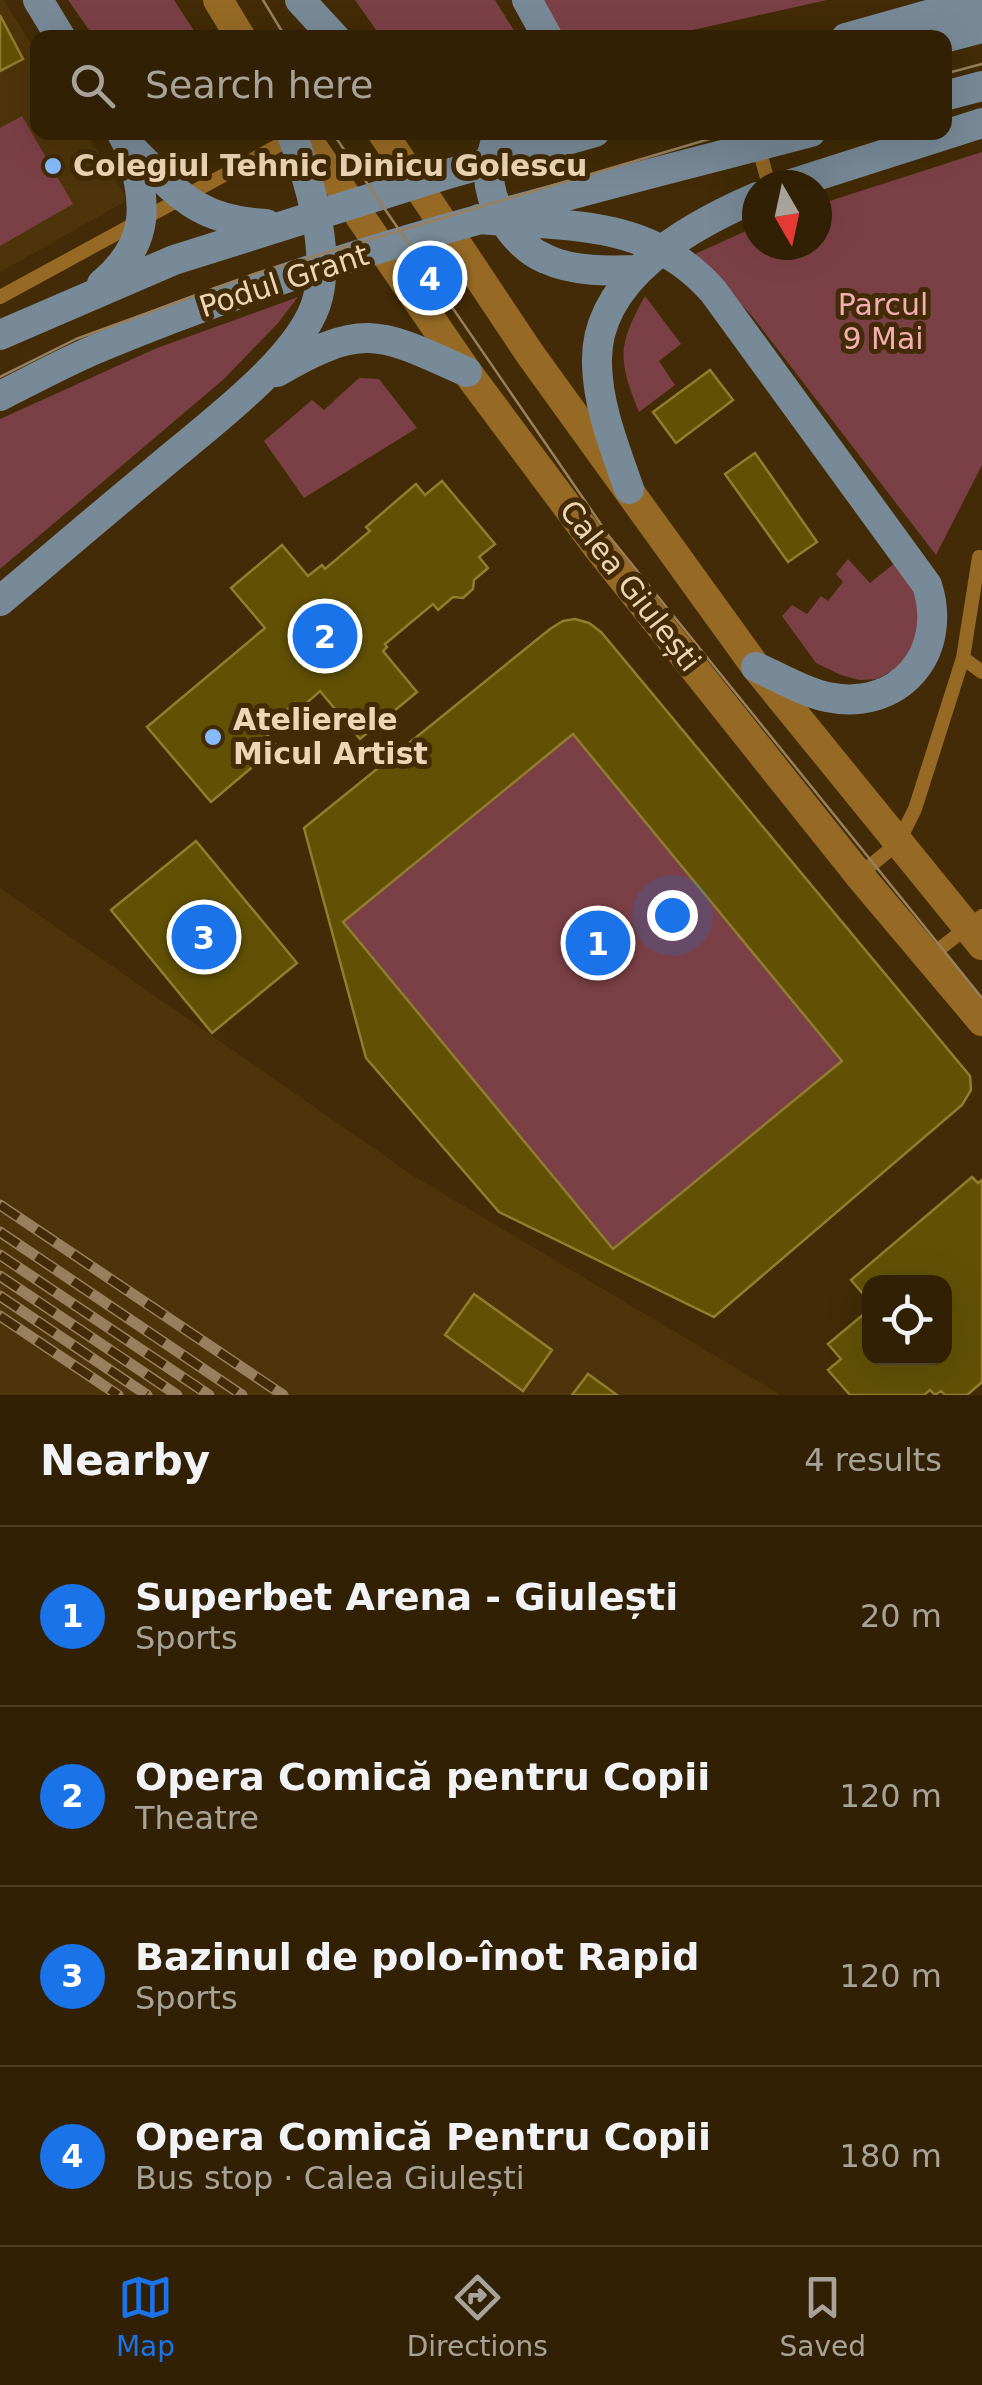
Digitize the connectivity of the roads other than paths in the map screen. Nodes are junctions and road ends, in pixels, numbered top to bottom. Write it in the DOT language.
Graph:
graph roads {
  1 [pos="38,0"];
  2 [pos="218,0"];
  3 [pos="292,0"];
  4 [pos="300,0"];
  5 [pos="528,0"];
  6 [pos="982,0"];
  7 [pos="982,28"];
  8 [pos="56,30"];
  9 [pos="236,30"];
  10 [pos="313,30"];
  11 [pos="328,30"];
  12 [pos="544,30"];
  13 [pos="875,30"];
  14 [pos="952,36"];
  15 [pos="982,86"];
  16 [pos="952,94"];
  17 [pos="982,122"];
  18 [pos="952,132"];
  19 [pos="126,140"];
  20 [pos="127,140"];
  21 [pos="284,140"];
  22 [pos="297,140"];
  23 [pos="299,140"];
  24 [pos="387,140"];
  25 [pos="496,140"];
  26 [pos="515,140"];
  27 [pos="567,140"];
  28 [pos="756,140"];
  29 [pos="780,140"];
  30 [pos="927,140"];
  31 [pos="764,170"];
  32 [pos="832,171"];
  33 [pos="451,173"];
  34 [pos="742,205"];
  35 [pos="479,218"];
  36 [pos="279,225"];
  37 [pos="639,270"];
  38 [pos="88,295"];
  39 [pos="0,297"];
  40 [pos="0,335"];
  41 [pos="468,372"];
  42 [pos="258,383"];
  43 [pos="0,396"];
  44 [pos="629,490"];
  45 [pos="981,555"];
  46 [pos="0,601"];
  47 [pos="963,658"];
  48 [pos="756,667"];
  49 [pos="982,672"];
  50 [pos="898,843"];
  51 [pos="860,875"];
  52 [pos="977,929"];
  53 [pos="930,958"];
  54 [pos="982,1021"];
  1 -- 8 [label="main road"];
  2 -- 9 [label="main road"];
  3 -- 10 [label="main road"];
  4 -- 11 [label="main road"];
  5 -- 12 [label="main road"];
  6 -- 13 [label="main road"];
  7 -- 14 [label="main road"];
  15 -- 16 [label="main road"];
  17 -- 18 [label="main road"];
  19 -- 38 [label="main road"];
  20 -- 36 [label="main road"];
  21 -- 39 [label="lane"];
  22 -- 42 [label="main road"];
  23 -- 41 [label="main road, Calea Giulești"];
  24 -- 44 [label="main road, Calea Giulești"];
  25 -- 37 [label="main road"];
  26 -- 33 [label="main road"];
  27 -- 33 [label="main road, Podul Grant"];
  28 -- 31 [label="lane"];
  29 -- 35 [label="main road, Podul Grant"];
  30 -- 32 [label="main road"];
  33 -- 36 [label="main road, Podul Grant"];
  34 -- 37 [label="main road"];
  35 -- 43 [label="main road, Podul Grant"];
  35 -- 48 [label="main road"];
  36 -- 38 [label="main road, Podul Grant"];
  37 -- 44 [label="main road"];
  38 -- 40 [label="main road, Podul Grant"];
  41 -- 42 [label="main road"];
  41 -- 51 [label="main road, Calea Giulești"];
  42 -- 46 [label="main road"];
  44 -- 48 [label="main road, Calea Giulești"];
  45 -- 47 [label="lane"];
  47 -- 49 [label="lane"];
  47 -- 50 [label="lane"];
  48 -- 50 [label="main road, Calea Giulești"];
  50 -- 51 [label="lane"];
  50 -- 52 [label="main road, Calea Giulești"];
  51 -- 53 [label="main road, Calea Giulești"];
  52 -- 53 [label="lane"];
  53 -- 54 [label="main road, Calea Giulești"];
}
